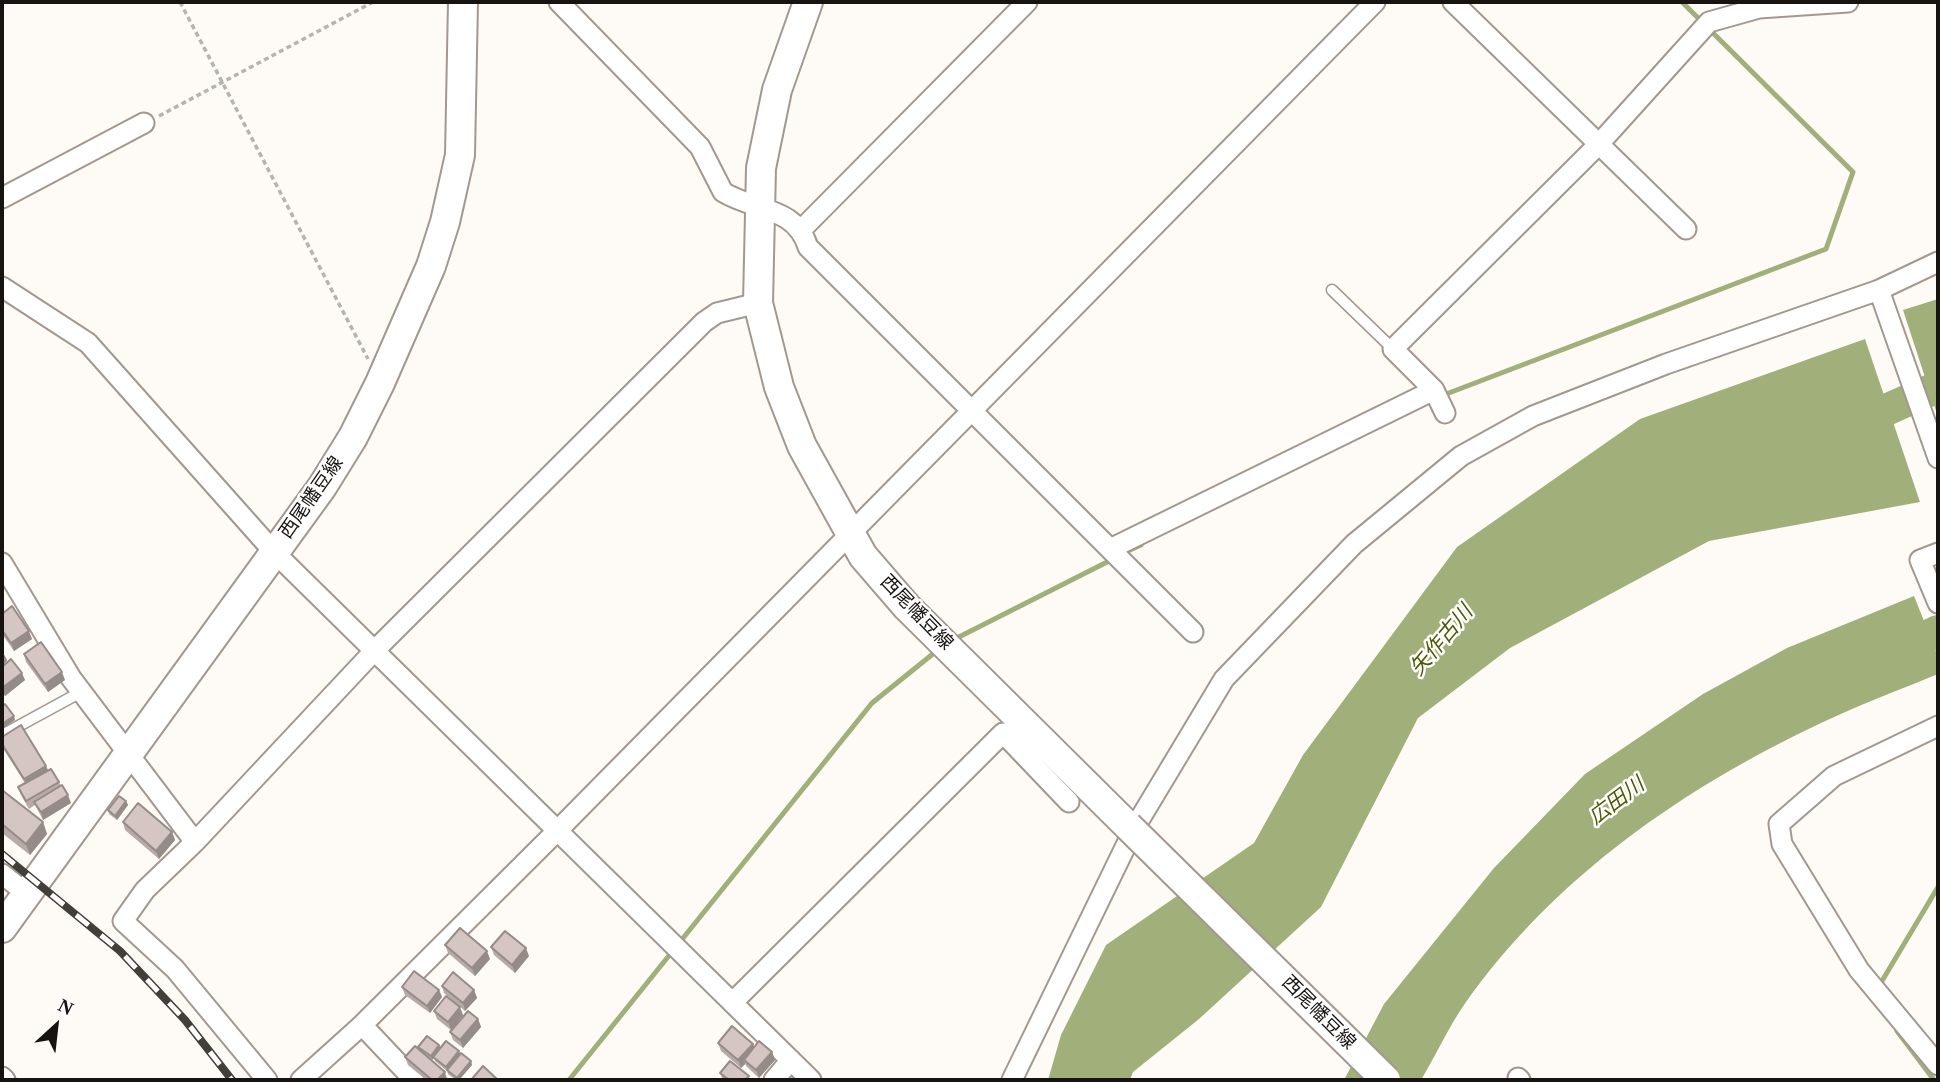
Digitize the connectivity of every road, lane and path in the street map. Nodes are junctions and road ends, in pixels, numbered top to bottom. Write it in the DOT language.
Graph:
graph roads {
  1 [pos="180,2"];
  2 [pos="373,2"];
  3 [pos="463,2"];
  4 [pos="807,2"];
  5 [pos="1027,2"];
  6 [pos="1375,2"];
  7 [pos="1453,2"];
  8 [pos="1848,2"];
  9 [pos="1759,5"];
  10 [pos="573,6"];
  11 [pos="221,82"];
  12 [pos="144,123"];
  13 [pos="1598,145"];
  14 [pos="2,198"];
  15 [pos="760,208"];
  16 [pos="802,229"];
  17 [pos="1686,229"];
  18 [pos="1938,262"];
  19 [pos="2,287"];
  20 [pos="1332,290"];
  21 [pos="1881,295"];
  22 [pos="758,303"];
  23 [pos="1393,349"];
  24 [pos="380,383"];
  25 [pos="1434,390"];
  26 [pos="971,408"];
  27 [pos="1445,413"];
  28 [pos="1938,458"];
  29 [pos="849,533"];
  30 [pos="1110,549"];
  31 [pos="274,552"];
  32 [pos="1929,556"];
  33 [pos="2,563"];
  34 [pos="1938,603"];
  35 [pos="1192,632"];
  36 [pos="376,649"];
  37 [pos="81,692"];
  38 [pos="1938,726"];
  39 [pos="2,735"];
  40 [pos="128,755"];
  41 [pos="1069,802"];
  42 [pos="558,830"];
  43 [pos="195,842"];
  44 [pos="2,874"];
  45 [pos="26,893"];
  46 [pos="2,928"];
  47 [pos="733,1002"];
  48 [pos="362,1025"];
  49 [pos="792,1060"];
  50 [pos="1938,1065"];
  51 [pos="267,1080"];
  52 [pos="301,1080"];
  53 [pos="414,1080"];
  54 [pos="774,1080"];
  55 [pos="811,1080"];
  56 [pos="1012,1080"];
  57 [pos="1386,1080"];
  1 -- 11 [label="path"];
  2 -- 11 [label="path"];
  3 -- 24 [label="main road, 西尾幡豆線"];
  4 -- 15 [label="main road, 西尾幡豆線"];
  5 -- 16 [label="street"];
  6 -- 26 [label="street"];
  7 -- 13 [label="street"];
  8 -- 9 [label="street"];
  9 -- 13 [label="street"];
  10 -- 15 [label="street"];
  11 -- 12 [label="path"];
  11 -- 24 [label="path"];
  12 -- 14 [label="street"];
  13 -- 17 [label="street"];
  13 -- 23 [label="street"];
  15 -- 16 [label="street"];
  15 -- 22 [label="main road, 西尾幡豆線"];
  16 -- 26 [label="street"];
  18 -- 21 [label="street"];
  19 -- 31 [label="street"];
  20 -- 23 [label="lane"];
  21 -- 28 [label="street"];
  21 -- 56 [label="street"];
  22 -- 29 [label="main road, 西尾幡豆線"];
  22 -- 36 [label="street"];
  23 -- 25 [label="street"];
  24 -- 31 [label="main road, 西尾幡豆線"];
  25 -- 27 [label="street"];
  25 -- 30 [label="street"];
  26 -- 29 [label="street"];
  26 -- 30 [label="street"];
  29 -- 42 [label="street"];
  29 -- 57 [label="main road, 西尾幡豆線, bridge"];
  30 -- 35 [label="street"];
  31 -- 36 [label="street"];
  31 -- 40 [label="main road, 西尾幡豆線"];
  32 -- 34 [label="street"];
  33 -- 37 [label="street"];
  36 -- 42 [label="street"];
  36 -- 43 [label="street"];
  37 -- 39 [label="lane"];
  37 -- 40 [label="street"];
  38 -- 50 [label="street"];
  40 -- 43 [label="street"];
  40 -- 45 [label="main road, 西尾幡豆線"];
  41 -- 47 [label="street"];
  42 -- 47 [label="street"];
  42 -- 48 [label="street"];
  43 -- 51 [label="street"];
  44 -- 45 [label="street"];
  45 -- 46 [label="main road, 西尾幡豆線"];
  47 -- 49 [label="street"];
  48 -- 52 [label="street"];
  48 -- 53 [label="street"];
  49 -- 54 [label="street"];
  49 -- 55 [label="street"];
}
